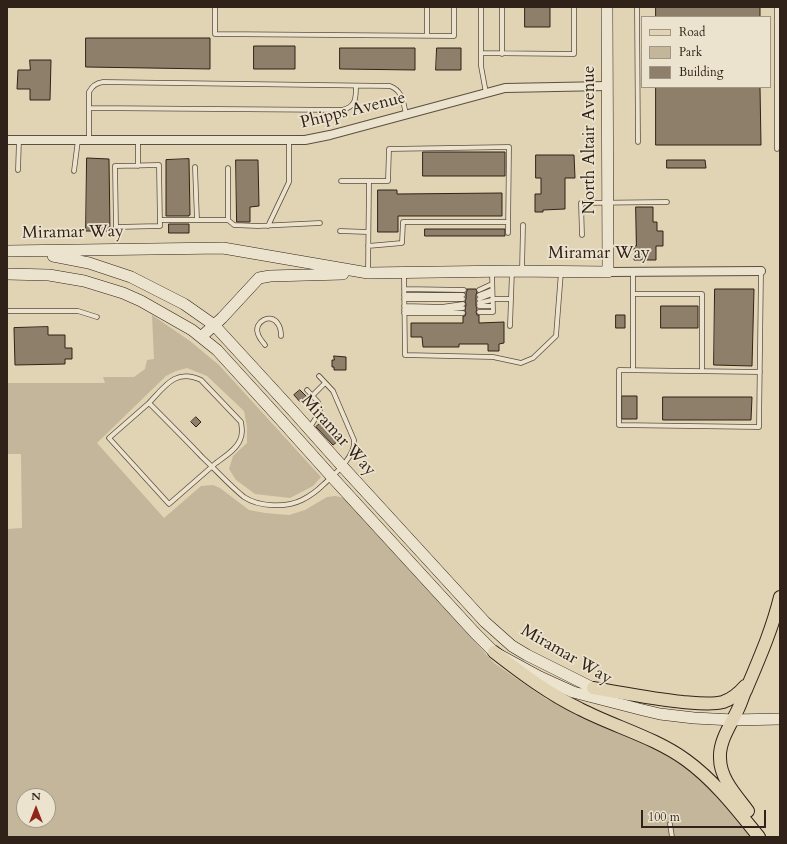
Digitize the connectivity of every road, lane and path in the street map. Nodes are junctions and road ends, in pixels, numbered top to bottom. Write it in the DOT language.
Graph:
graph roads {
  1 [pos="215,7"];
  2 [pos="427,7"];
  3 [pos="454,7"];
  4 [pos="481,7"];
  5 [pos="502,7"];
  6 [pos="574,7"];
  7 [pos="608,7"];
  8 [pos="637,7"];
  9 [pos="778,7"];
  10 [pos="427,36"];
  11 [pos="481,53"];
  12 [pos="502,54"];
  13 [pos="356,86"];
  14 [pos="607,86"];
  15 [pos="486,93"];
  16 [pos="89,108"];
  17 [pos="406,114"];
  18 [pos="7,140"];
  19 [pos="19,140"];
  20 [pos="78,140"];
  21 [pos="89,140"];
  22 [pos="138,140"];
  23 [pos="289,140"];
  24 [pos="638,142"];
  25 [pos="778,149"];
  26 [pos="138,166"];
  27 [pos="195,167"];
  28 [pos="228,168"];
  29 [pos="18,170"];
  30 [pos="74,171"];
  31 [pos="341,181"];
  32 [pos="369,181"];
  33 [pos="608,202"];
  34 [pos="667,202"];
  35 [pos="160,220"];
  36 [pos="197,220"];
  37 [pos="228,220"];
  38 [pos="508,222"];
  39 [pos="320,223"];
  40 [pos="523,225"];
  41 [pos="268,226"];
  42 [pos="340,231"];
  43 [pos="368,232"];
  44 [pos="508,233"];
  45 [pos="582,235"];
  46 [pos="368,246"];
  47 [pos="7,252"];
  48 [pos="492,271"];
  49 [pos="517,271"];
  50 [pos="561,271"];
  51 [pos="761,271"];
  52 [pos="608,272"];
  53 [pos="633,272"];
  54 [pos="368,273"];
  55 [pos="404,273"];
  56 [pos="7,274"];
  57 [pos="492,284"];
  58 [pos="404,289"];
  59 [pos="633,294"];
  60 [pos="492,296"];
  61 [pos="404,297"];
  62 [pos="479,299"];
  63 [pos="511,299"];
  64 [pos="463,302"];
  65 [pos="492,306"];
  66 [pos="404,310"];
  67 [pos="7,311"];
  68 [pos="479,312"];
  69 [pos="97,317"];
  70 [pos="214,325"];
  71 [pos="510,326"];
  72 [pos="281,336"];
  73 [pos="201,338"];
  74 [pos="265,345"];
  75 [pos="633,370"];
  76 [pos="702,371"];
  77 [pos="760,372"];
  78 [pos="319,376"];
  79 [pos="325,383"];
  80 [pos="307,390"];
  81 [pos="312,396"];
  82 [pos="149,403"];
  83 [pos="309,429"];
  84 [pos="342,466"];
  85 [pos="212,467"];
  86 [pos="332,477"];
  87 [pos="780,598"];
  88 [pos="494,652"];
  89 [pos="749,682"];
  90 [pos="592,688"];
  91 [pos="613,702"];
  92 [pos="780,719"];
  93 [pos="733,720"];
  94 [pos="670,824"];
  95 [pos="672,837"];
  96 [pos="761,837"];
  1 -- 10 [label="lane"];
  2 -- 10 [label="lane"];
  3 -- 10 [label="lane"];
  4 -- 11 [label="lane"];
  5 -- 12 [label="lane"];
  6 -- 12 [label="lane"];
  7 -- 14 [label="main road, North Altair Avenue"];
  8 -- 24 [label="lane"];
  9 -- 25 [label="lane"];
  11 -- 12 [label="lane"];
  11 -- 15 [label="lane"];
  13 -- 16 [label="lane"];
  13 -- 16 [label="lane"];
  13 -- 17 [label="lane"];
  14 -- 15 [label="street, Phipps Avenue"];
  14 -- 33 [label="main road, North Altair Avenue"];
  15 -- 17 [label="street, Phipps Avenue"];
  16 -- 21 [label="lane"];
  17 -- 23 [label="street, Phipps Avenue"];
  18 -- 19 [label="street, Phipps Avenue"];
  19 -- 20 [label="street, Phipps Avenue"];
  19 -- 29 [label="lane"];
  20 -- 21 [label="street, Phipps Avenue"];
  20 -- 30 [label="lane"];
  21 -- 22 [label="street, Phipps Avenue"];
  22 -- 23 [label="street, Phipps Avenue"];
  22 -- 26 [label="lane"];
  23 -- 41 [label="lane"];
  26 -- 35 [label="lane"];
  26 -- 35 [label="lane"];
  27 -- 36 [label="lane"];
  28 -- 37 [label="lane"];
  31 -- 32 [label="lane"];
  32 -- 38 [label="lane"];
  32 -- 43 [label="lane"];
  33 -- 34 [label="lane"];
  33 -- 45 [label="lane"];
  33 -- 52 [label="main road, North Altair Avenue"];
  35 -- 36 [label="lane"];
  36 -- 37 [label="lane"];
  37 -- 41 [label="lane"];
  38 -- 44 [label="lane"];
  38 -- 46 [label="lane"];
  39 -- 41 [label="lane"];
  40 -- 49 [label="lane"];
  42 -- 43 [label="lane"];
  43 -- 46 [label="lane"];
  46 -- 54 [label="lane"];
  47 -- 54 [label="main road, Miramar Way"];
  47 -- 70 [label="main road, Miramar Way"];
  48 -- 49 [label="main road, Miramar Way"];
  48 -- 55 [label="main road, Miramar Way"];
  48 -- 57 [label="lane"];
  49 -- 50 [label="main road, Miramar Way"];
  49 -- 63 [label="lane"];
  50 -- 52 [label="main road, Miramar Way"];
  50 -- 66 [label="lane"];
  51 -- 53 [label="street, Miramar Way"];
  51 -- 77 [label="lane"];
  52 -- 53 [label="street, Miramar Way"];
  53 -- 59 [label="lane"];
  54 -- 55 [label="main road, Miramar Way"];
  54 -- 70 [label="main road"];
  55 -- 58 [label="lane"];
  56 -- 73 [label="main road, Miramar Way"];
  57 -- 60 [label="lane"];
  57 -- 62 [label="lane"];
  58 -- 61 [label="lane"];
  58 -- 64 [label="lane"];
  59 -- 75 [label="lane"];
  59 -- 76 [label="lane"];
  60 -- 62 [label="lane"];
  60 -- 62 [label="lane"];
  60 -- 63 [label="lane"];
  60 -- 65 [label="lane"];
  61 -- 64 [label="lane"];
  61 -- 66 [label="lane"];
  62 -- 65 [label="lane"];
  63 -- 71 [label="lane"];
  64 -- 66 [label="lane"];
  64 -- 66 [label="lane"];
  65 -- 68 [label="lane"];
  67 -- 69 [label="lane"];
  70 -- 73 [label="main road"];
  70 -- 83 [label="main road, Miramar Way"];
  72 -- 74 [label="lane"];
  73 -- 86 [label="main road, Miramar Way"];
  75 -- 76 [label="lane"];
  75 -- 77 [label="lane"];
  76 -- 77 [label="lane"];
  78 -- 79 [label="lane"];
  79 -- 81 [label="lane"];
  79 -- 84 [label="lane"];
  80 -- 81 [label="lane"];
  81 -- 83 [label="lane"];
  82 -- 85 [label="lane"];
  82 -- 85 [label="lane"];
  82 -- 85 [label="lane"];
  83 -- 84 [label="main road, Miramar Way"];
  84 -- 86 [label="lane"];
  84 -- 90 [label="main road, Miramar Way"];
  85 -- 86 [label="lane"];
  86 -- 88 [label="main road, Miramar Way"];
  87 -- 89 [label="main road"];
  88 -- 91 [label="main road, Miramar Way"];
  88 -- 96 [label="main road"];
  89 -- 90 [label="main road"];
  89 -- 93 [label="main road"];
  90 -- 91 [label="main road, Miramar Way"];
  91 -- 93 [label="main road, Miramar Way"];
  92 -- 93 [label="main road, Miramar Way"];
  93 -- 96 [label="main road"];
  94 -- 95 [label="lane"];
}
